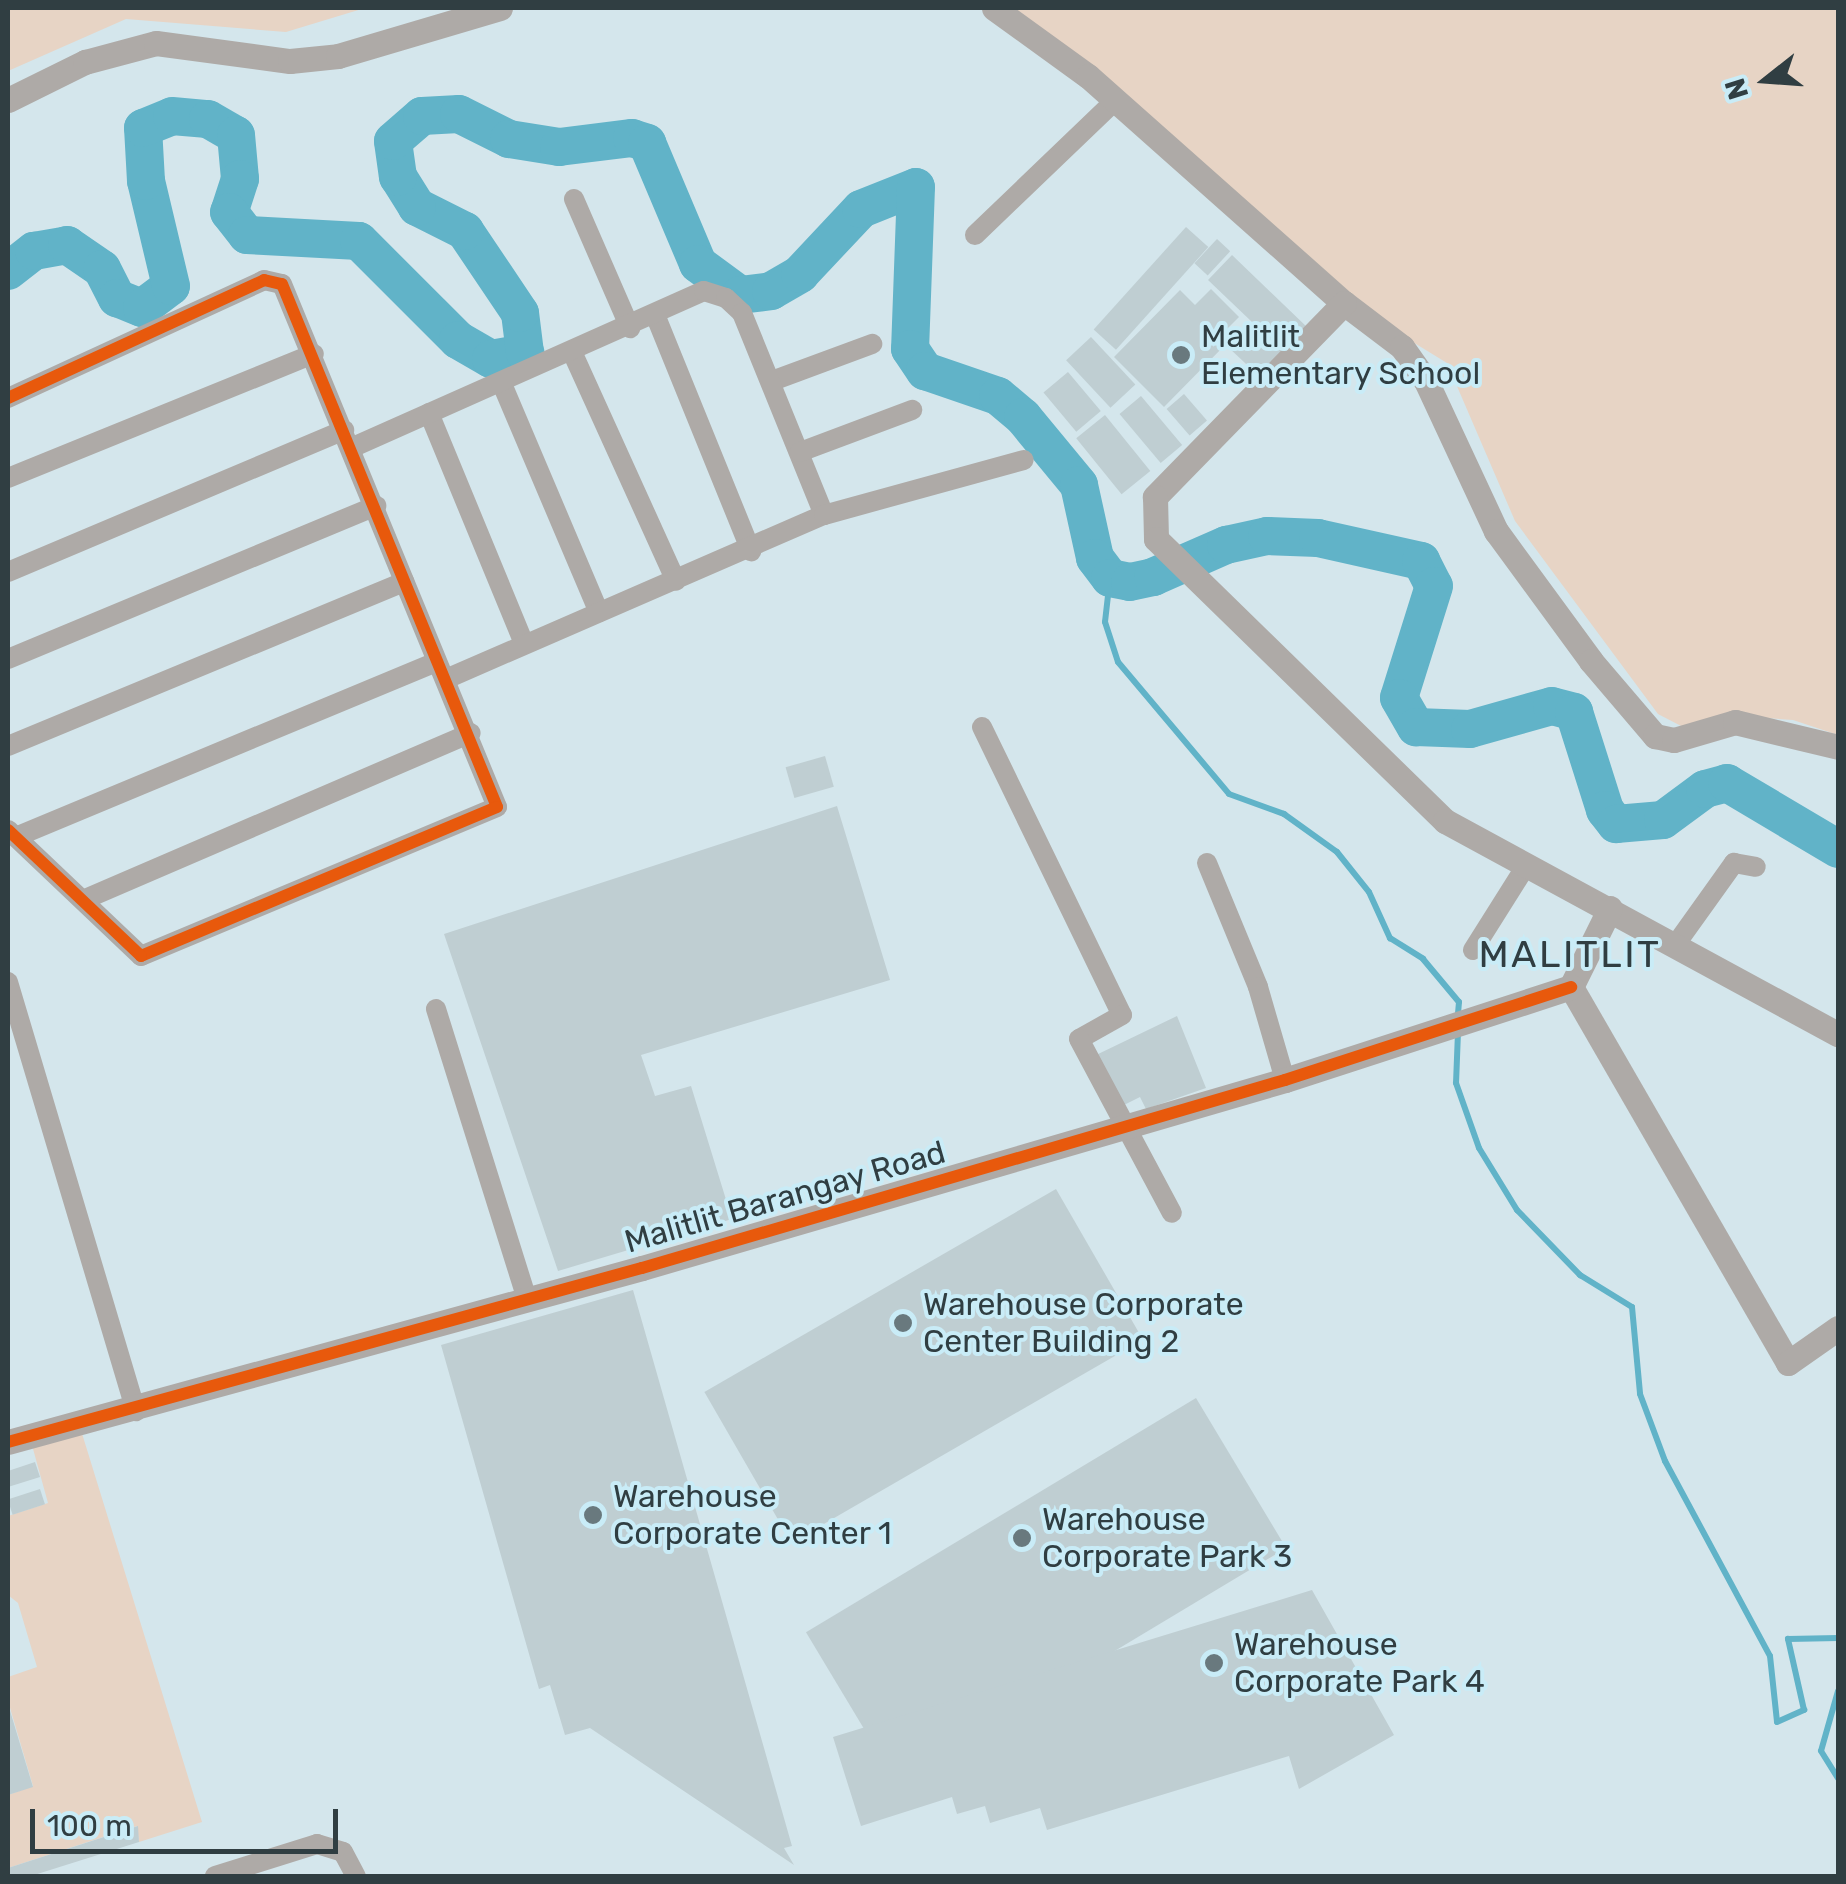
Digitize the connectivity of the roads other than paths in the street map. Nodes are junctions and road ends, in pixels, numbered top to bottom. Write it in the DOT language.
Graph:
graph roads {
  1 [pos="500,8"];
  2 [pos="994,8"];
  3 [pos="8,100"];
  4 [pos="1116,100"];
  5 [pos="574,200"];
  6 [pos="975,236"];
  7 [pos="1344,303"];
  8 [pos="656,317"];
  9 [pos="630,328"];
  10 [pos="872,344"];
  11 [pos="314,354"];
  12 [pos="573,354"];
  13 [pos="772,381"];
  14 [pos="502,384"];
  15 [pos="8,398"];
  16 [pos="912,410"];
  17 [pos="428,413"];
  18 [pos="347,439"];
  19 [pos="800,452"];
  20 [pos="1024,460"];
  21 [pos="8,478"];
  22 [pos="376,506"];
  23 [pos="824,514"];
  24 [pos="751,551"];
  25 [pos="8,572"];
  26 [pos="404,582"];
  27 [pos="676,582"];
  28 [pos="599,612"];
  29 [pos="524,644"];
  30 [pos="8,659"];
  31 [pos="441,670"];
  32 [pos="982,727"];
  33 [pos="471,734"];
  34 [pos="8,746"];
  35 [pos="1838,747"];
  36 [pos="13,833"];
  37 [pos="1208,862"];
  38 [pos="1526,866"];
  39 [pos="1756,867"];
  40 [pos="83,900"];
  41 [pos="1610,908"];
  42 [pos="1676,944"];
  43 [pos="1473,950"];
  44 [pos="8,982"];
  45 [pos="1572,986"];
  46 [pos="436,1009"];
  47 [pos="1838,1034"];
  48 [pos="1285,1080"];
  49 [pos="1126,1127"];
  50 [pos="1172,1213"];
  51 [pos="527,1298"];
  52 [pos="1838,1328"];
  53 [pos="136,1411"];
  54 [pos="8,1442"];
  55 [pos="215,1876"];
  56 [pos="356,1876"];
  1 -- 3 [label="street"];
  2 -- 4 [label="street"];
  4 -- 6 [label="street"];
  4 -- 7 [label="street"];
  5 -- 9 [label="street"];
  7 -- 35 [label="street"];
  7 -- 38 [label="street"];
  8 -- 9 [label="street"];
  8 -- 13 [label="street"];
  8 -- 24 [label="street"];
  9 -- 12 [label="street"];
  10 -- 13 [label="street"];
  11 -- 15 [label="street"];
  11 -- 18 [label="street"];
  11 -- 21 [label="street"];
  12 -- 14 [label="street"];
  12 -- 27 [label="street"];
  13 -- 19 [label="street"];
  14 -- 17 [label="street"];
  14 -- 28 [label="street"];
  16 -- 19 [label="street"];
  17 -- 18 [label="street"];
  17 -- 29 [label="street"];
  18 -- 22 [label="street"];
  18 -- 25 [label="street"];
  19 -- 23 [label="street"];
  20 -- 23 [label="street"];
  22 -- 26 [label="street"];
  22 -- 30 [label="street"];
  23 -- 24 [label="street"];
  24 -- 27 [label="street"];
  26 -- 31 [label="street"];
  26 -- 34 [label="street"];
  27 -- 28 [label="street"];
  28 -- 29 [label="street"];
  29 -- 31 [label="street"];
  31 -- 33 [label="street"];
  31 -- 36 [label="street"];
  32 -- 49 [label="street"];
  33 -- 40 [label="street"];
  33 -- 40 [label="street"];
  36 -- 40 [label="street"];
  37 -- 48 [label="street"];
  38 -- 41 [label="street"];
  38 -- 43 [label="street"];
  39 -- 42 [label="street"];
  41 -- 42 [label="street"];
  41 -- 45 [label="street"];
  42 -- 47 [label="street"];
  44 -- 53 [label="street"];
  45 -- 48 [label="street, Malitlit Barangay Road"];
  45 -- 52 [label="street"];
  46 -- 51 [label="street"];
  48 -- 49 [label="street, Malitlit Barangay Road"];
  49 -- 50 [label="street"];
  49 -- 51 [label="street, Malitlit Barangay Road"];
  51 -- 53 [label="street, Malitlit Barangay Road"];
  53 -- 54 [label="street, Malitlit Barangay Road"];
  55 -- 56 [label="street"];
}
